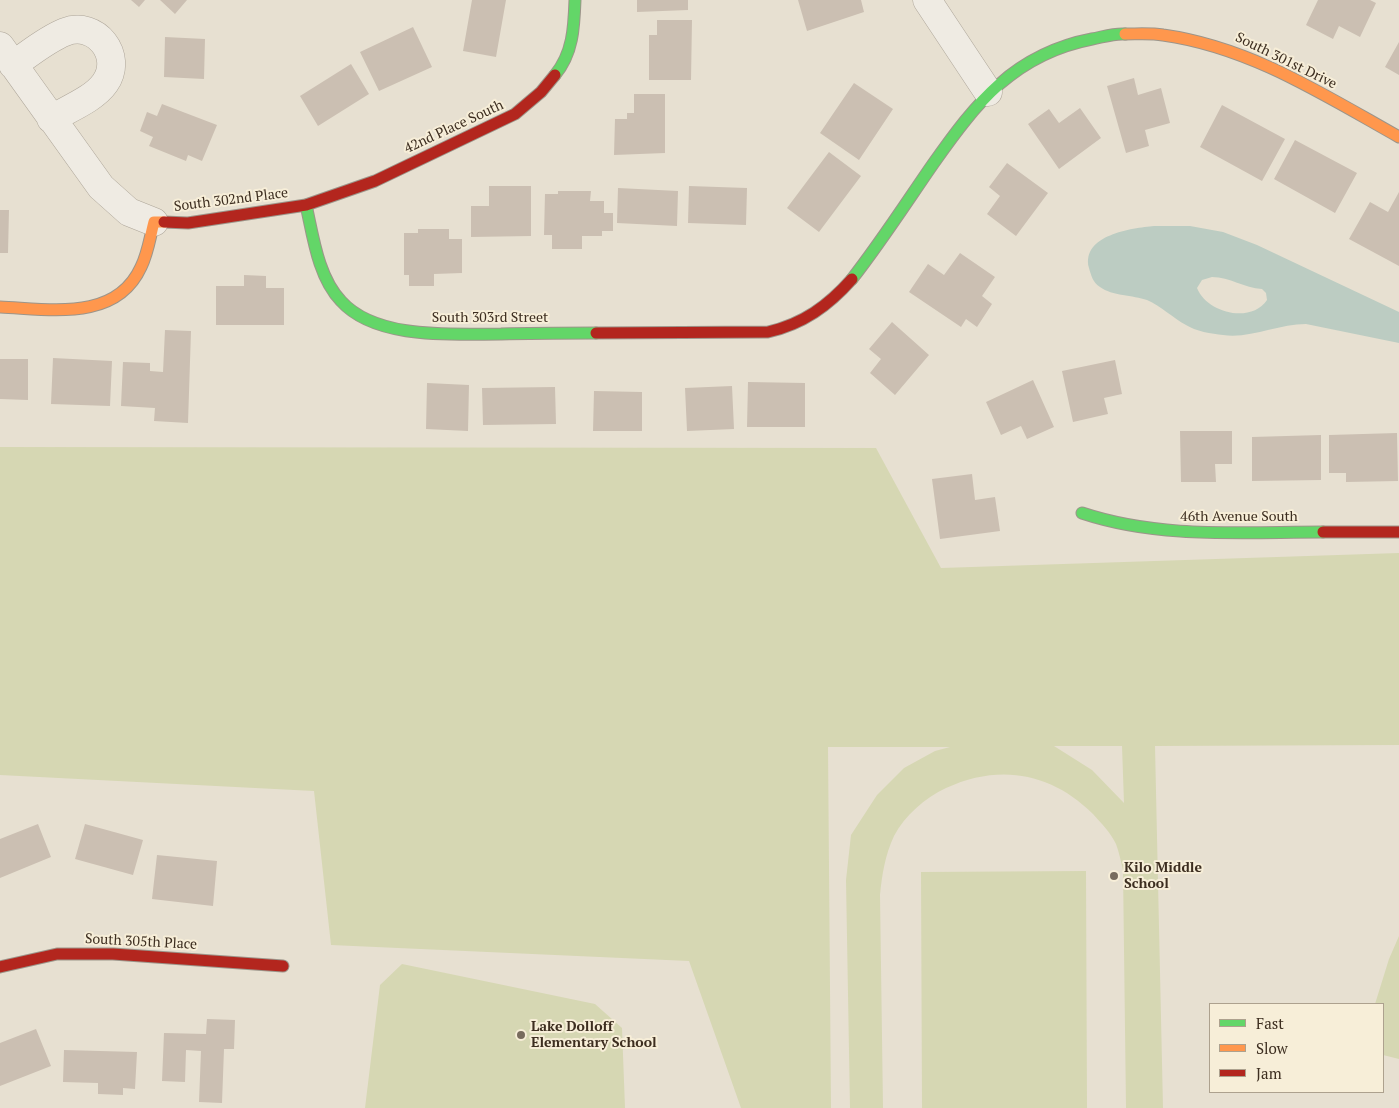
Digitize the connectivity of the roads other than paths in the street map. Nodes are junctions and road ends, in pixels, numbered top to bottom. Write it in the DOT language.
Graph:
graph roads {
  1 [pos="575,0"];
  2 [pos="927,0"];
  3 [pos="6,56"];
  4 [pos="988,92"];
  5 [pos="51,119"];
  6 [pos="1399,137"];
  7 [pos="306,205"];
  8 [pos="154,222"];
  9 [pos="0,307"];
  10 [pos="751,332"];
  11 [pos="1082,513"];
  12 [pos="1399,532"];
  13 [pos="283,966"];
  14 [pos="0,967"];
  1 -- 7 [label="street, 42nd Place South"];
  2 -- 4 [label="street"];
  3 -- 5 [label="street"];
  3 -- 5 [label="street"];
  4 -- 6 [label="street, South 301st Drive"];
  4 -- 10 [label="street, South 301st Drive"];
  5 -- 8 [label="street"];
  7 -- 8 [label="street, South 302nd Place"];
  7 -- 10 [label="street, South 303rd Street"];
  8 -- 9 [label="street"];
  11 -- 12 [label="street, 46th Avenue South"];
  13 -- 14 [label="street, South 305th Place"];
}
